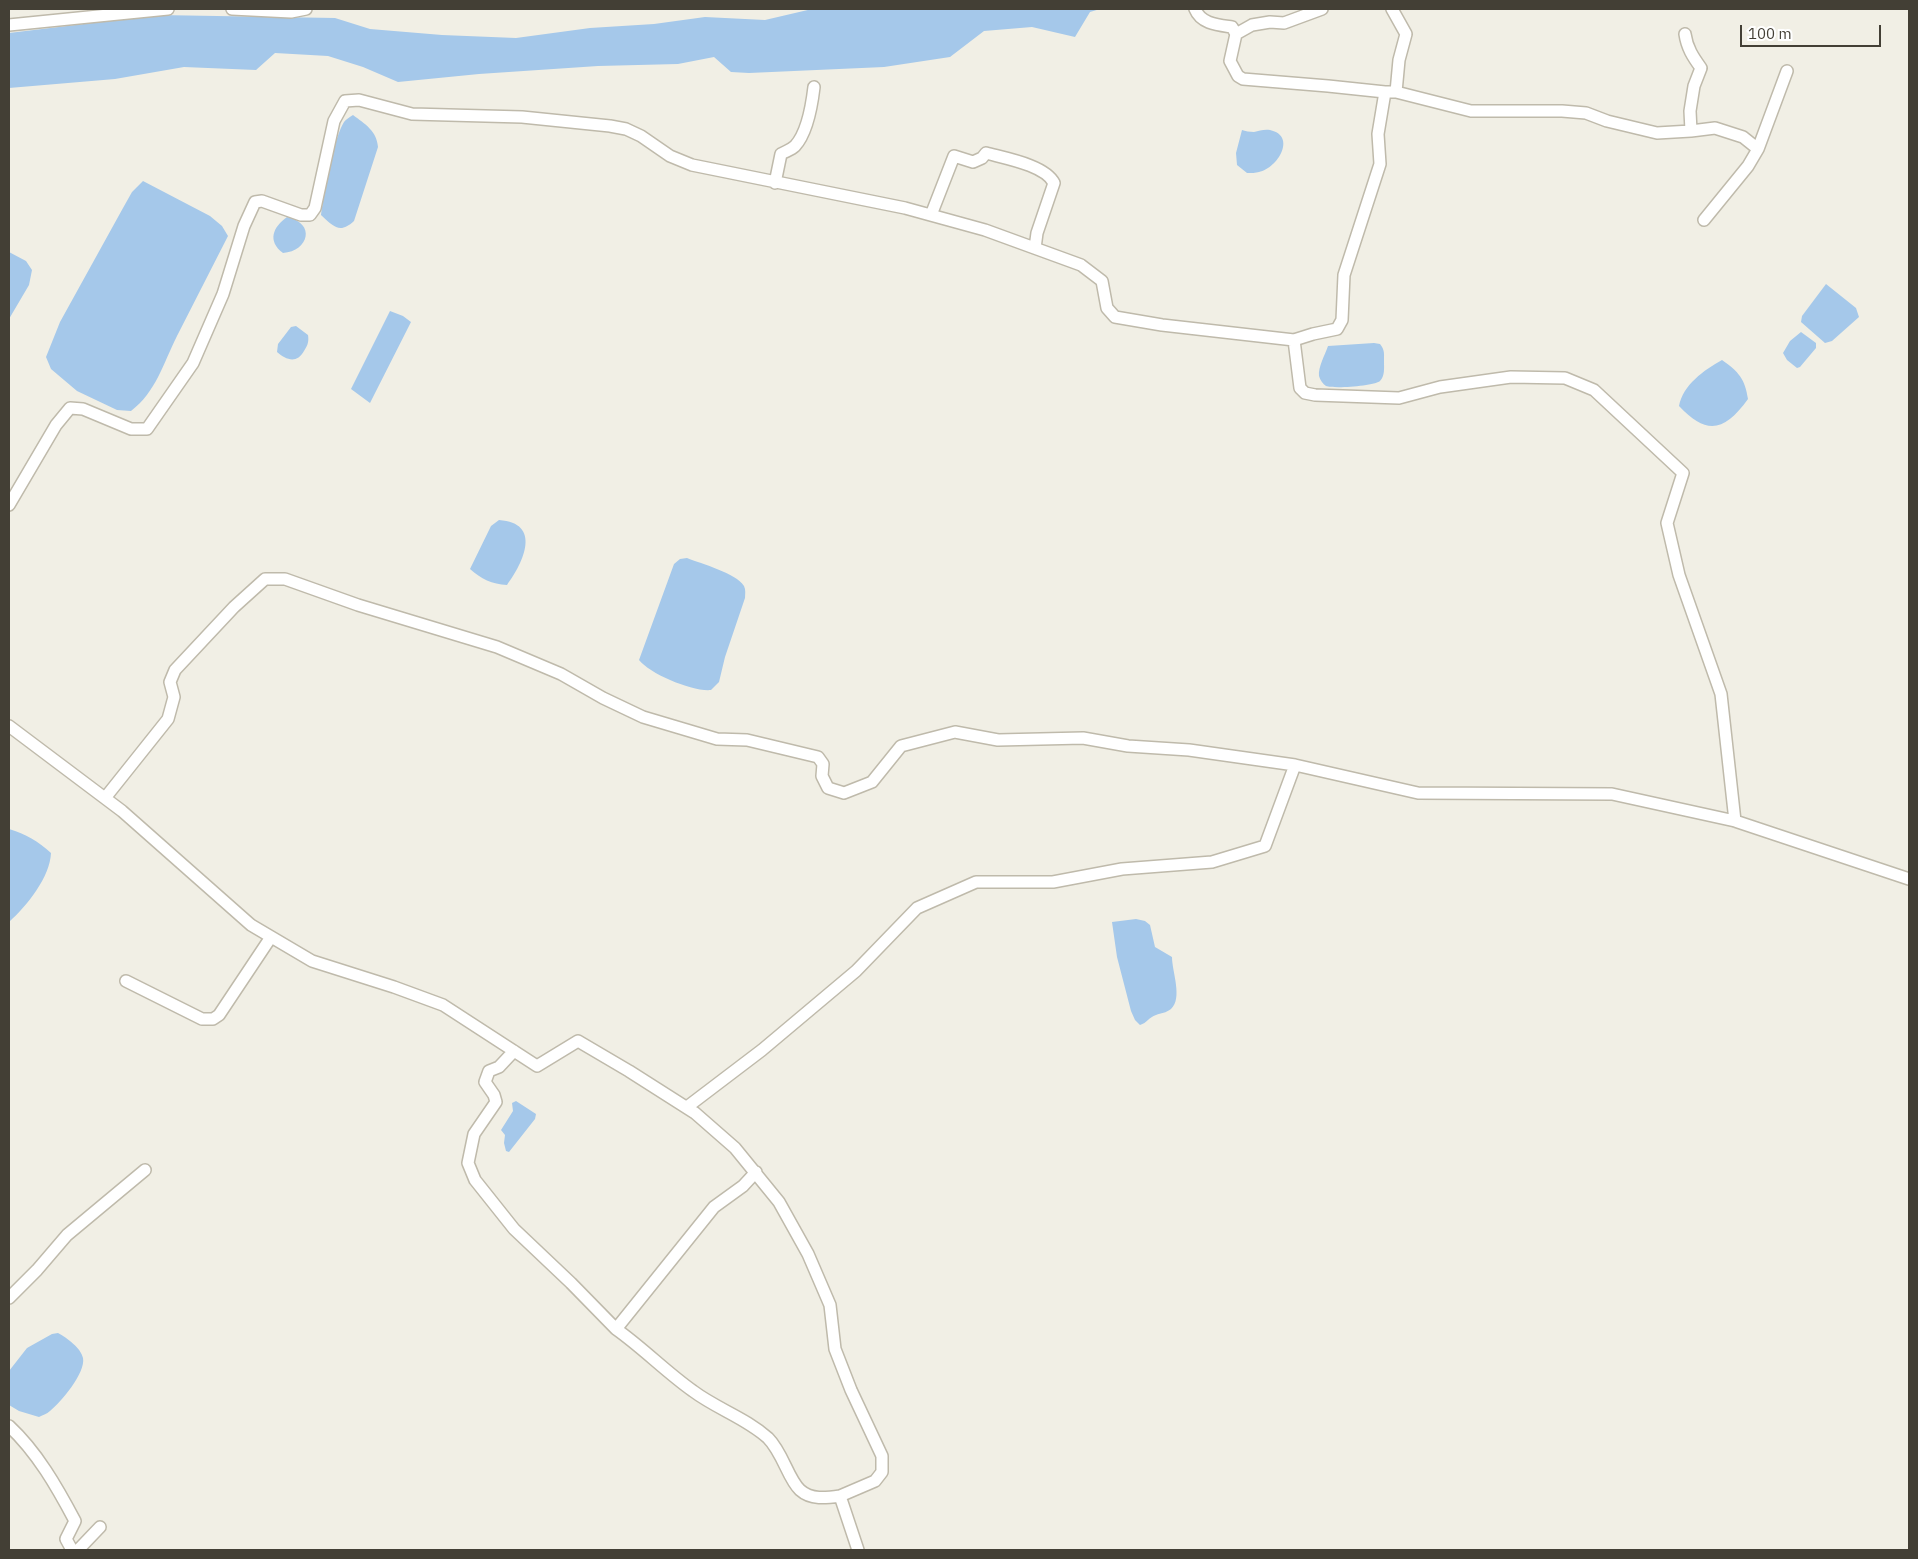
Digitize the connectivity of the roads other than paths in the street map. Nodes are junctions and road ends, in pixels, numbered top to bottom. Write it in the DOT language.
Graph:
graph roads {
  1 [pos="168,9"];
  2 [pos="232,9"];
  3 [pos="306,9"];
  4 [pos="1195,9"];
  5 [pos="1322,9"];
  6 [pos="1392,9"];
  7 [pos="9,25"];
  8 [pos="1236,34"];
  9 [pos="1685,34"];
  10 [pos="1787,72"];
  11 [pos="814,87"];
  12 [pos="1391,92"];
  13 [pos="1691,131"];
  14 [pos="1758,150"];
  15 [pos="775,183"];
  16 [pos="931,215"];
  17 [pos="1704,220"];
  18 [pos="1035,248"];
  19 [pos="1294,340"];
  20 [pos="9,505"];
  21 [pos="9,726"];
  22 [pos="1294,765"];
  23 [pos="105,798"];
  24 [pos="1735,821"];
  25 [pos="1909,879"];
  26 [pos="271,937"];
  27 [pos="126,981"];
  28 [pos="514,1051"];
  29 [pos="687,1106"];
  30 [pos="145,1170"];
  31 [pos="756,1172"];
  32 [pos="9,1298"];
  33 [pos="616,1329"];
  34 [pos="9,1426"];
  35 [pos="840,1496"];
  36 [pos="100,1527"];
  37 [pos="72,1550"];
  38 [pos="78,1550"];
  39 [pos="858,1550"];
  1 -- 7 [label="street"];
  2 -- 3 [label="street"];
  4 -- 8 [label="street"];
  5 -- 8 [label="street"];
  6 -- 12 [label="street"];
  8 -- 12 [label="street"];
  9 -- 13 [label="street"];
  10 -- 14 [label="street"];
  11 -- 15 [label="street"];
  12 -- 13 [label="street"];
  12 -- 19 [label="street"];
  13 -- 14 [label="street"];
  14 -- 17 [label="street"];
  15 -- 16 [label="street"];
  15 -- 20 [label="street"];
  16 -- 18 [label="street"];
  16 -- 18 [label="street"];
  18 -- 19 [label="street"];
  19 -- 24 [label="street"];
  21 -- 23 [label="street"];
  22 -- 23 [label="street"];
  22 -- 24 [label="street"];
  22 -- 29 [label="street"];
  23 -- 26 [label="street"];
  24 -- 25 [label="street"];
  26 -- 27 [label="street"];
  26 -- 28 [label="street"];
  28 -- 29 [label="street"];
  28 -- 33 [label="street"];
  29 -- 31 [label="street"];
  30 -- 32 [label="street"];
  31 -- 33 [label="street"];
  31 -- 35 [label="street"];
  33 -- 35 [label="street"];
  34 -- 37 [label="street"];
  35 -- 39 [label="street"];
  36 -- 38 [label="street"];
}
